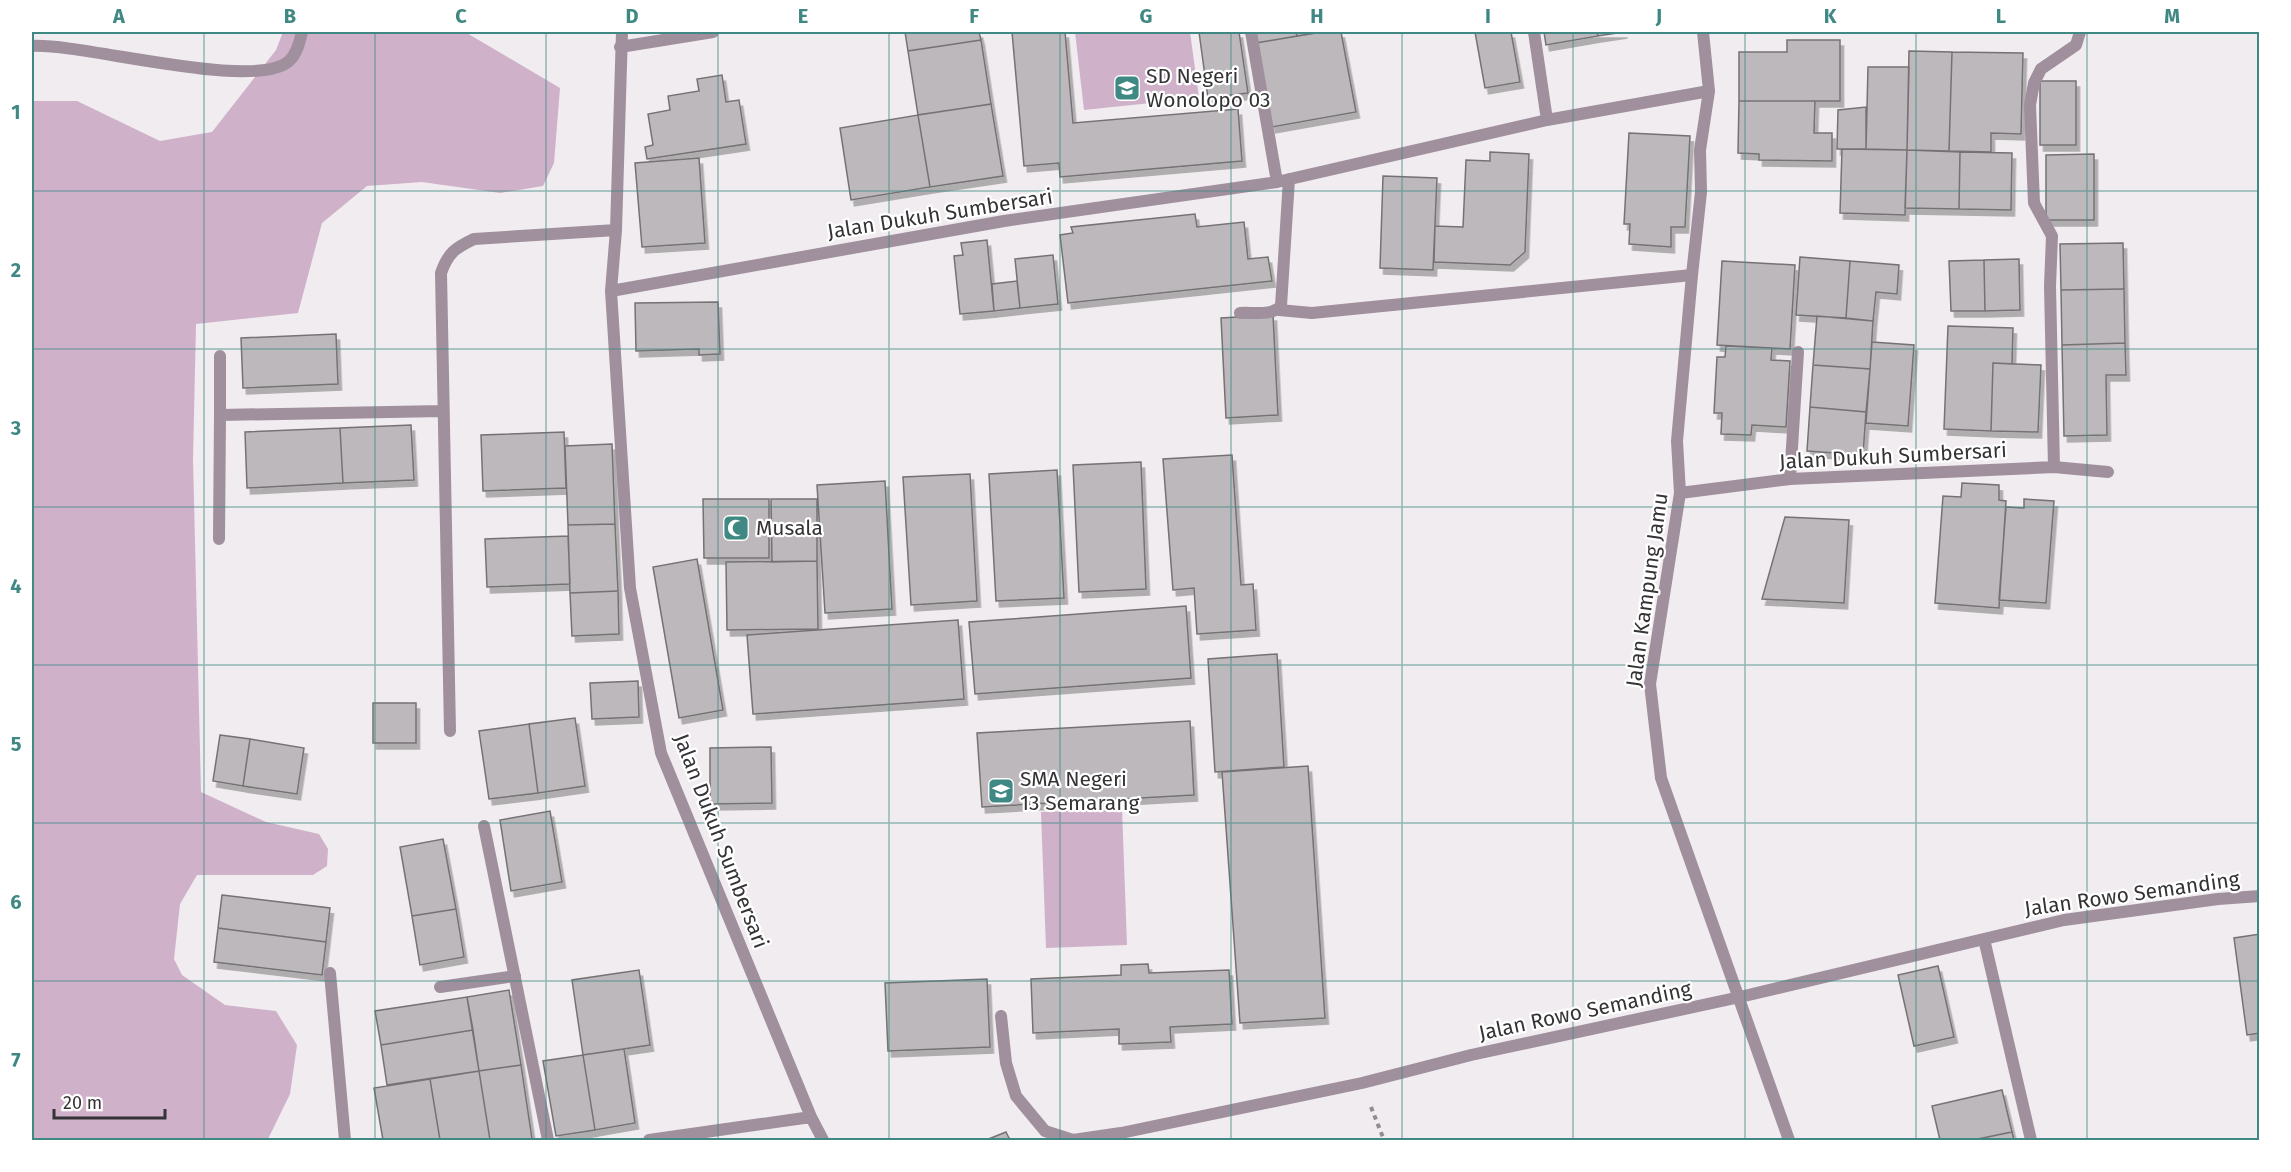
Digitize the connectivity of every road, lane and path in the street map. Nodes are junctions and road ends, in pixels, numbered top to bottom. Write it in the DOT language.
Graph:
graph roads {
  1 [pos="302,32"];
  2 [pos="622,32"];
  3 [pos="713,32"];
  4 [pos="1251,32"];
  5 [pos="1534,32"];
  6 [pos="1703,32"];
  7 [pos="2080,32"];
  8 [pos="32,46"];
  9 [pos="620,47"];
  10 [pos="1709,91"];
  11 [pos="1547,120"];
  12 [pos="1283,181"];
  13 [pos="616,230"];
  14 [pos="1692,274"];
  15 [pos="611,291"];
  16 [pos="1285,311"];
  17 [pos="1240,313"];
  18 [pos="1798,352"];
  19 [pos="220,356"];
  20 [pos="443,411"];
  21 [pos="220,415"];
  22 [pos="2054,468"];
  23 [pos="2108,472"];
  24 [pos="1790,479"];
  25 [pos="1680,493"];
  26 [pos="219,539"];
  27 [pos="450,731"];
  28 [pos="484,826"];
  29 [pos="2259,896"];
  30 [pos="1984,939"];
  31 [pos="330,973"];
  32 [pos="515,976"];
  33 [pos="440,987"];
  34 [pos="1740,997"];
  35 [pos="1001,1016"];
  36 [pos="1362,1083"];
  37 [pos="811,1117"];
  38 [pos="345,1140"];
  39 [pos="549,1140"];
  40 [pos="649,1140"];
  41 [pos="823,1140"];
  42 [pos="1384,1140"];
  43 [pos="1789,1140"];
  44 [pos="2031,1140"];
  1 -- 8 [label="street"];
  2 -- 9 [label="street, Jalan Dukuh Sumbersari"];
  3 -- 9 [label="street"];
  4 -- 12 [label="street"];
  5 -- 11 [label="street"];
  6 -- 10 [label="street, Jalan Kampung Jamu"];
  7 -- 22 [label="street"];
  9 -- 13 [label="street, Jalan Dukuh Sumbersari"];
  10 -- 11 [label="street, Jalan Dukuh Sumbersari"];
  10 -- 14 [label="street, Jalan Kampung Jamu"];
  11 -- 12 [label="street, Jalan Dukuh Sumbersari"];
  12 -- 15 [label="street, Jalan Dukuh Sumbersari"];
  12 -- 16 [label="street"];
  13 -- 15 [label="street, Jalan Dukuh Sumbersari"];
  13 -- 20 [label="street"];
  14 -- 16 [label="street"];
  14 -- 25 [label="street, Jalan Kampung Jamu"];
  15 -- 37 [label="street, Jalan Dukuh Sumbersari"];
  16 -- 17 [label="street"];
  18 -- 24 [label="street"];
  19 -- 21 [label="street"];
  20 -- 21 [label="street"];
  20 -- 27 [label="street"];
  21 -- 26 [label="street"];
  22 -- 23 [label="street, Jalan Dukuh Sumbersari"];
  22 -- 24 [label="street, Jalan Dukuh Sumbersari"];
  24 -- 25 [label="street, Jalan Dukuh Sumbersari"];
  25 -- 34 [label="street, Jalan Kampung Jamu"];
  28 -- 32 [label="street"];
  29 -- 30 [label="street, Jalan Rowo Semanding"];
  30 -- 34 [label="street, Jalan Rowo Semanding"];
  30 -- 44 [label="street"];
  31 -- 38 [label="street"];
  32 -- 33 [label="street"];
  32 -- 39 [label="street"];
  34 -- 36 [label="street, Jalan Rowo Semanding"];
  34 -- 43 [label="street, Jalan Kampung Jamu"];
  35 -- 36 [label="street, Jalan Rowo Semanding"];
  36 -- 42 [label="path"];
  37 -- 40 [label="street"];
  37 -- 41 [label="street, Jalan Dukuh Sumbersari"];
}
